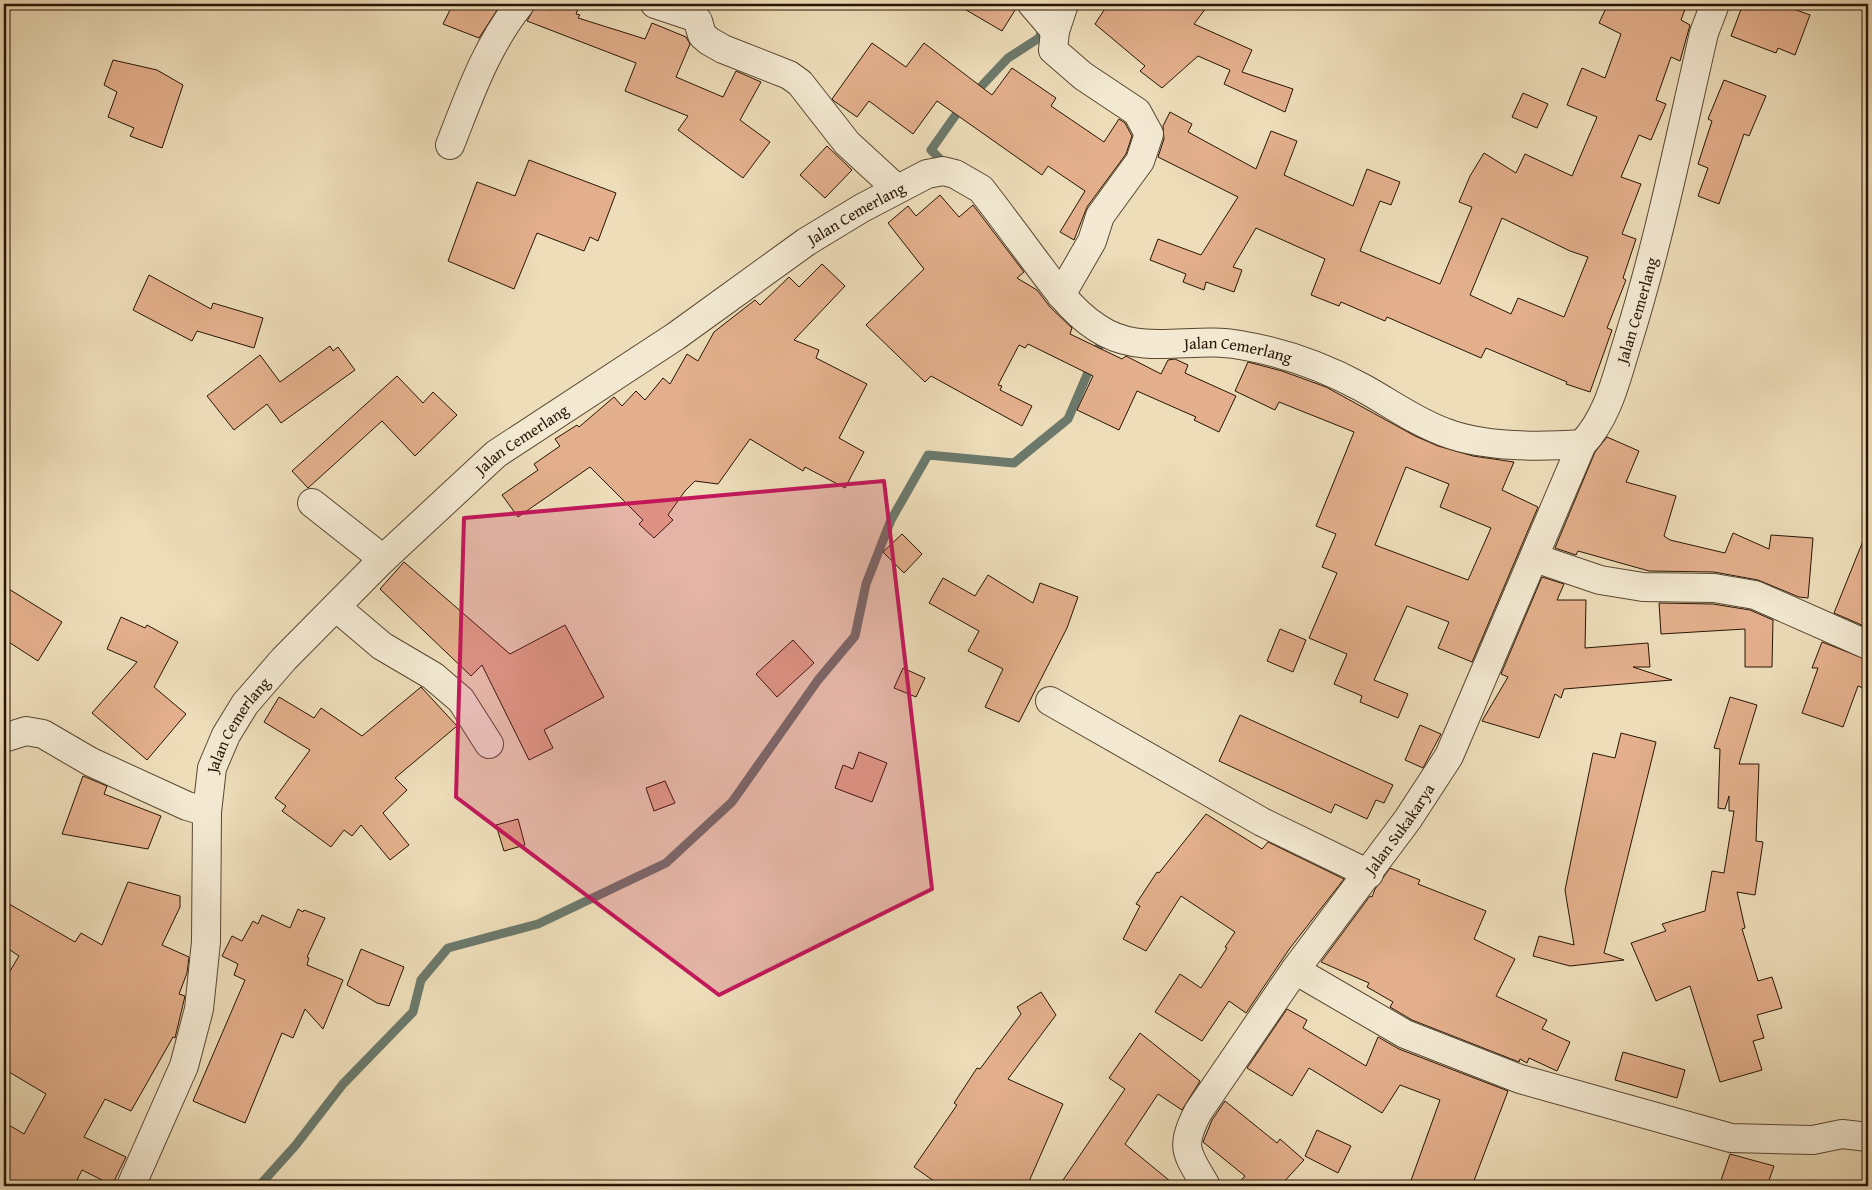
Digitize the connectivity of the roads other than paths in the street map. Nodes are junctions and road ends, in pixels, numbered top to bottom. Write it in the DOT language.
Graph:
graph roads {
  1 [pos="520,4"];
  2 [pos="655,4"];
  3 [pos="1032,4"];
  4 [pos="1064,4"];
  5 [pos="1715,4"];
  6 [pos="1056,31"];
  7 [pos="450,145"];
  8 [pos="897,188"];
  9 [pos="1061,295"];
  10 [pos="1582,444"];
  11 [pos="312,504"];
  12 [pos="1535,558"];
  13 [pos="383,559"];
  14 [pos="336,607"];
  15 [pos="1868,645"];
  16 [pos="1050,701"];
  17 [pos="4,738"];
  18 [pos="489,744"];
  19 [pos="207,812"];
  20 [pos="1369,874"];
  21 [pos="1294,970"];
  22 [pos="1868,1137"];
  23 [pos="131,1186"];
  24 [pos="1206,1186"];
  1 -- 7 [label="street"];
  2 -- 8 [label="street"];
  3 -- 6 [label="street"];
  4 -- 6 [label="street"];
  5 -- 10 [label="street, Jalan Cemerlang"];
  6 -- 9 [label="street"];
  8 -- 9 [label="street, Jalan Cemerlang"];
  8 -- 13 [label="street, Jalan Cemerlang"];
  9 -- 10 [label="street, Jalan Cemerlang"];
  10 -- 12 [label="street, Jalan Sukakarya"];
  11 -- 13 [label="street"];
  12 -- 15 [label="street"];
  12 -- 20 [label="street, Jalan Sukakarya"];
  13 -- 14 [label="street, Jalan Cemerlang"];
  14 -- 18 [label="street"];
  14 -- 19 [label="street, Jalan Cemerlang"];
  16 -- 20 [label="street"];
  17 -- 19 [label="street"];
  19 -- 23 [label="street, Jalan Cemerlang"];
  20 -- 21 [label="street, Jalan Sukakarya"];
  21 -- 22 [label="street"];
  21 -- 24 [label="street, Jalan Sukakarya"];
}
